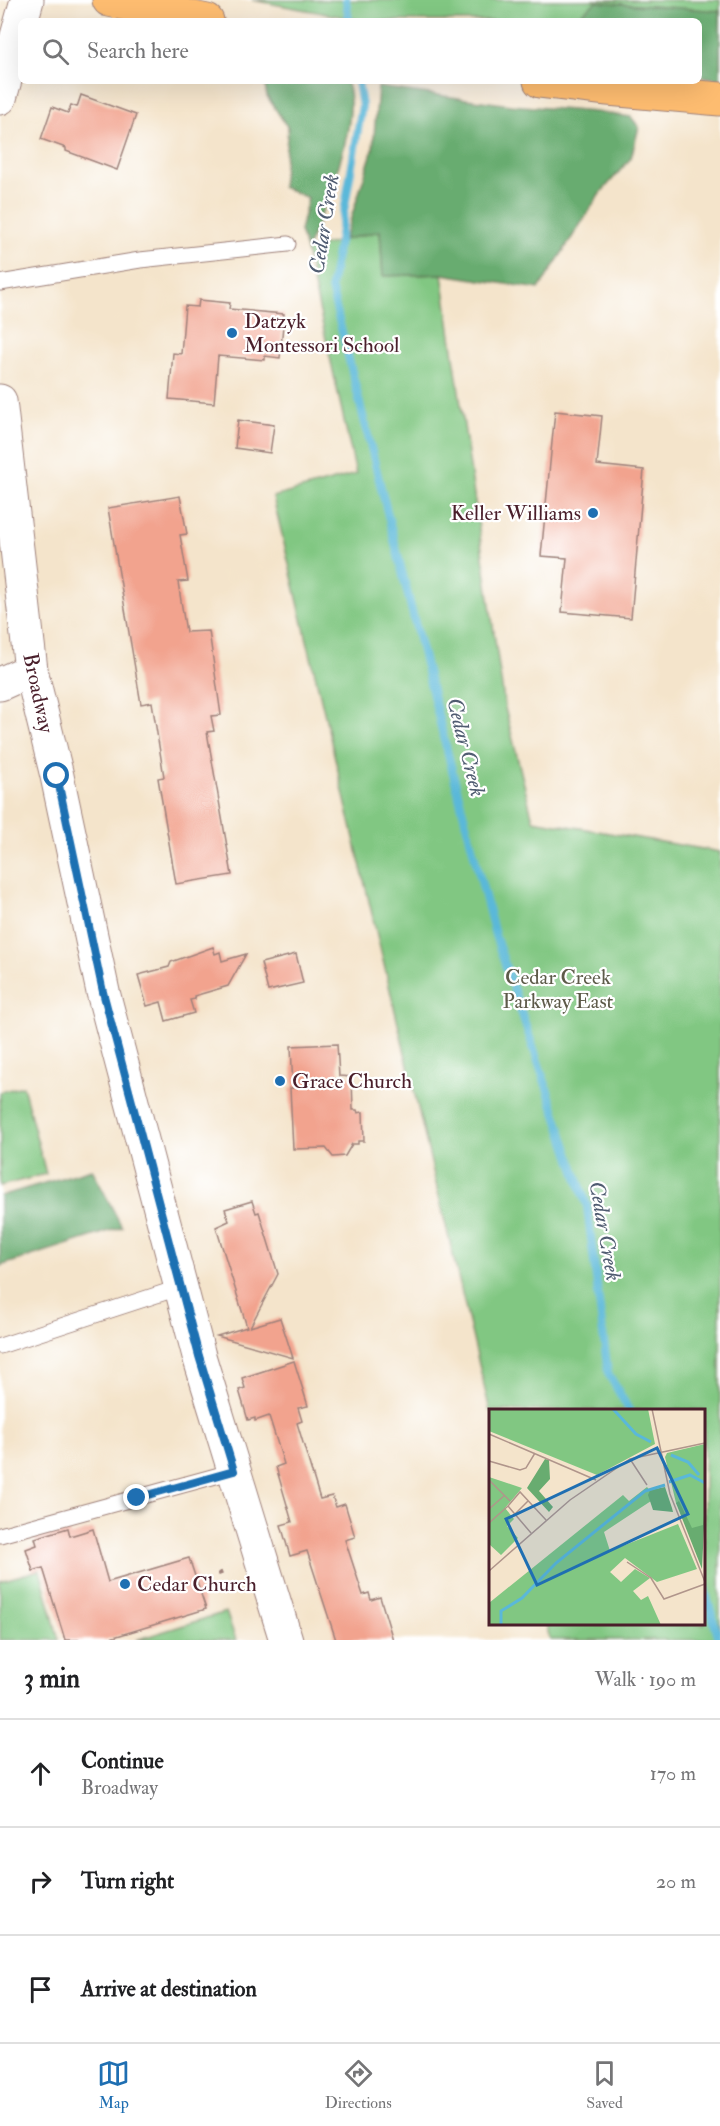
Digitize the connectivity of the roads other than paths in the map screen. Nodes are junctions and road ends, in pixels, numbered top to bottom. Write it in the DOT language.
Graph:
graph roads {
  1 [pos="27,0"];
  2 [pos="109,0"];
  3 [pos="22,18"];
  4 [pos="193,18"];
  5 [pos="18,33"];
  6 [pos="566,84"];
  7 [pos="0,98"];
  8 [pos="720,99"];
  9 [pos="288,244"];
  10 [pos="0,283"];
  11 [pos="0,401"];
  12 [pos="31,670"];
  13 [pos="0,684"];
  14 [pos="181,1287"];
  15 [pos="0,1346"];
  16 [pos="234,1471"];
  17 [pos="0,1535"];
  18 [pos="286,1640"];
  1 -- 3 [label="street"];
  2 -- 4 [label="main road"];
  5 -- 7 [label="street"];
  6 -- 8 [label="main road"];
  9 -- 10 [label="lane"];
  11 -- 12 [label="street, Broadway"];
  12 -- 13 [label="street"];
  12 -- 14 [label="street, Broadway"];
  14 -- 15 [label="lane"];
  14 -- 16 [label="street, Broadway"];
  16 -- 17 [label="lane"];
  16 -- 18 [label="street, Broadway"];
}
